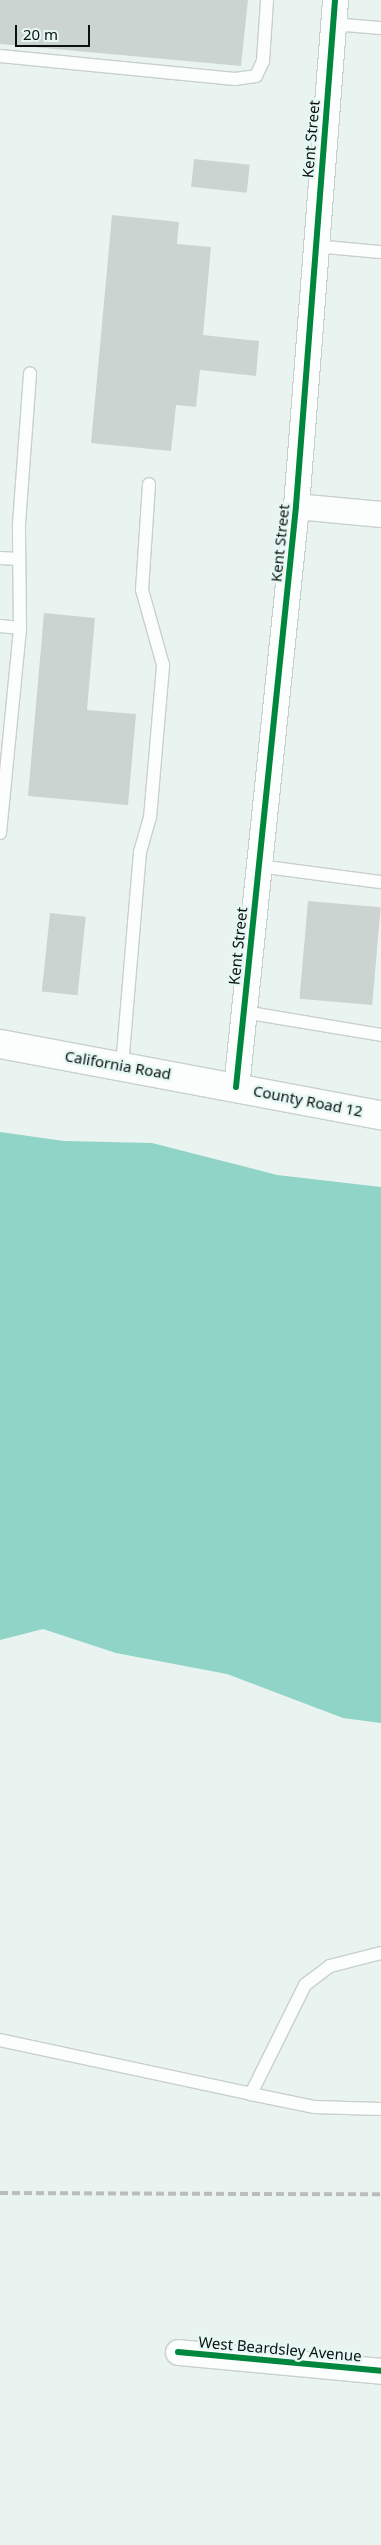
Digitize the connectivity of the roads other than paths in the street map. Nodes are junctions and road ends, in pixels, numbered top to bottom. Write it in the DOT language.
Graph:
graph roads {
  1 [pos="267,0"];
  2 [pos="335,0"];
  3 [pos="333,24"];
  4 [pos="381,28"];
  5 [pos="0,56"];
  6 [pos="315,246"];
  7 [pos="381,252"];
  8 [pos="30,373"];
  9 [pos="149,484"];
  10 [pos="296,506"];
  11 [pos="381,514"];
  12 [pos="0,558"];
  13 [pos="19,560"];
  14 [pos="0,626"];
  15 [pos="20,628"];
  16 [pos="5,722"];
  17 [pos="0,833"];
  18 [pos="259,866"];
  19 [pos="381,882"];
  20 [pos="244,1012"];
  21 [pos="381,1036"];
  22 [pos="0,1044"];
  23 [pos="122,1066"];
  24 [pos="236,1087"];
  25 [pos="381,1115"];
  26 [pos="381,1953"];
  27 [pos="0,2040"];
  28 [pos="250,2094"];
  29 [pos="381,2109"];
  30 [pos="178,2352"];
  31 [pos="381,2371"];
  1 -- 5 [label="lane"];
  2 -- 3 [label="street, Kent Street"];
  3 -- 4 [label="lane"];
  3 -- 6 [label="street, Kent Street"];
  6 -- 7 [label="lane"];
  6 -- 10 [label="street, Kent Street"];
  8 -- 13 [label="lane"];
  9 -- 23 [label="lane"];
  10 -- 11 [label="street"];
  10 -- 18 [label="street, Kent Street"];
  12 -- 13 [label="lane"];
  13 -- 15 [label="lane"];
  14 -- 15 [label="lane"];
  15 -- 16 [label="lane"];
  16 -- 17 [label="lane"];
  18 -- 19 [label="lane"];
  18 -- 20 [label="street, Kent Street"];
  20 -- 21 [label="lane"];
  20 -- 24 [label="street, Kent Street"];
  22 -- 23 [label="main road, California Road"];
  23 -- 24 [label="main road, California Road"];
  24 -- 25 [label="main road, County Road 12"];
  26 -- 28 [label="lane"];
  27 -- 28 [label="lane"];
  28 -- 29 [label="lane"];
  30 -- 31 [label="street, West Beardsley Avenue"];
}
